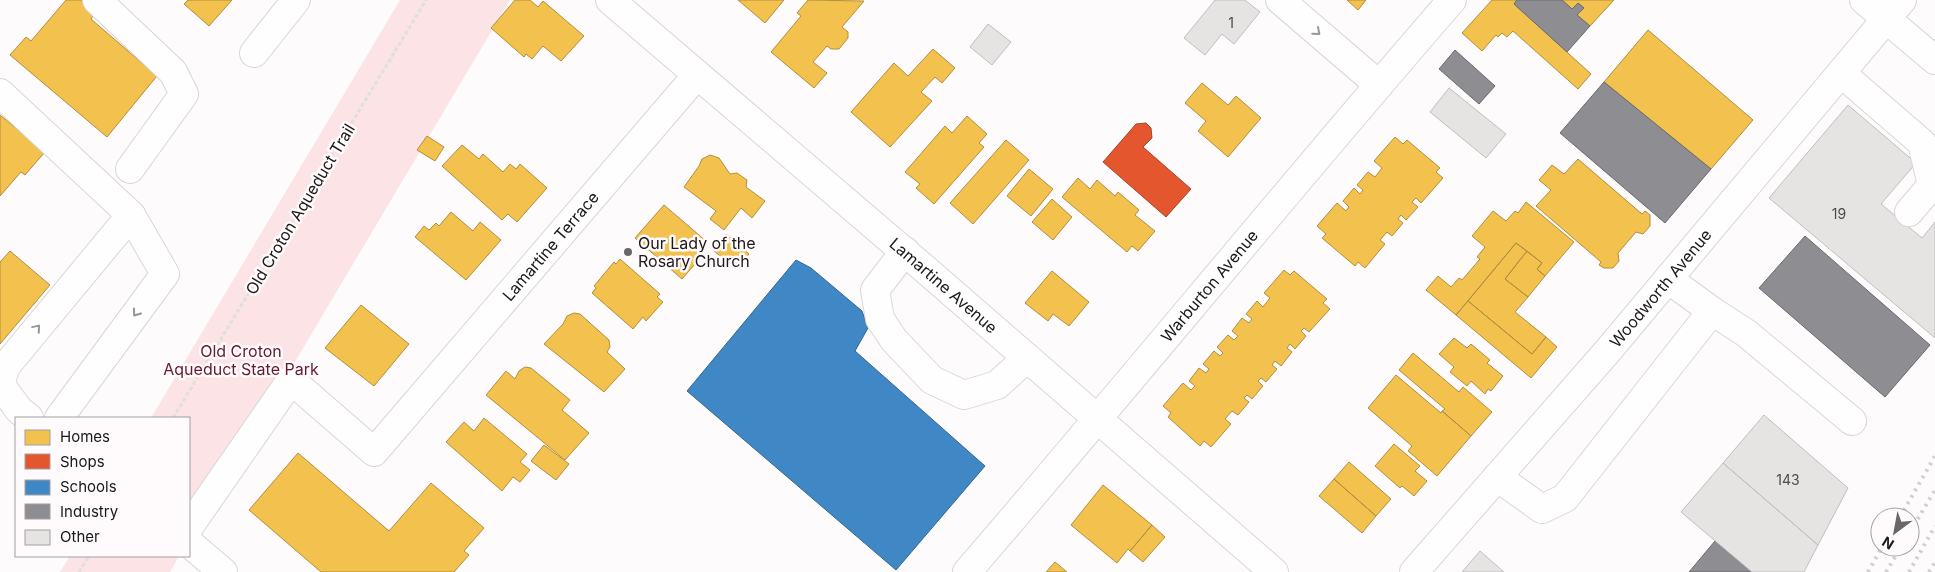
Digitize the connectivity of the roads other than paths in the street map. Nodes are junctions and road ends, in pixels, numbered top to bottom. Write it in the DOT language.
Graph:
graph roads {
  1 [pos="97,0"];
  2 [pos="296,0"];
  3 [pos="610,0"];
  4 [pos="1280,0"];
  5 [pos="1452,0"];
  6 [pos="1864,0"];
  7 [pos="1894,9"];
  8 [pos="254,54"];
  9 [pos="1935,60"];
  10 [pos="1841,73"];
  11 [pos="697,75"];
  12 [pos="1378,85"];
  13 [pos="0,93"];
  14 [pos="130,168"];
  15 [pos="1909,212"];
  16 [pos="131,215"];
  17 [pos="905,251"];
  18 [pos="1668,278"];
  19 [pos="1712,312"];
  20 [pos="1027,358"];
  21 [pos="0,384"];
  22 [pos="27,417"];
  23 [pos="60,417"];
  24 [pos="1098,420"];
  25 [pos="1852,421"];
  26 [pos="1497,477"];
  27 [pos="190,526"];
  28 [pos="190,544"];
  29 [pos="223,572"];
  30 [pos="967,572"];
  31 [pos="1274,572"];
  32 [pos="1414,572"];
  1 -- 14 [label="street"];
  2 -- 8 [label="street"];
  3 -- 11 [label="street, Lamartine Avenue"];
  4 -- 12 [label="street, one-way"];
  5 -- 12 [label="street, Warburton Avenue"];
  6 -- 7 [label="street"];
  7 -- 9 [label="street"];
  7 -- 10 [label="street, Woodworth Avenue"];
  10 -- 15 [label="street"];
  10 -- 18 [label="street, Woodworth Avenue"];
  11 -- 17 [label="street, Lamartine Avenue"];
  11 -- 27 [label="street, Lamartine Terrace"];
  12 -- 24 [label="street, Warburton Avenue"];
  13 -- 16 [label="street"];
  21 -- 16 [label="street, one-way"];
  16 -- 23 [label="street, one-way"];
  17 -- 20 [label="street, Lamartine Avenue"];
  17 -- 20 [label="street"];
  18 -- 19 [label="street"];
  18 -- 26 [label="street, Woodworth Avenue"];
  19 -- 25 [label="street"];
  19 -- 26 [label="street"];
  20 -- 24 [label="street, Lamartine Avenue"];
  21 -- 22 [label="street"];
  24 -- 30 [label="street, Warburton Avenue"];
  24 -- 31 [label="street, Lamartine Avenue"];
  26 -- 32 [label="street, Woodworth Avenue"];
  28 -- 29 [label="street"];
}
